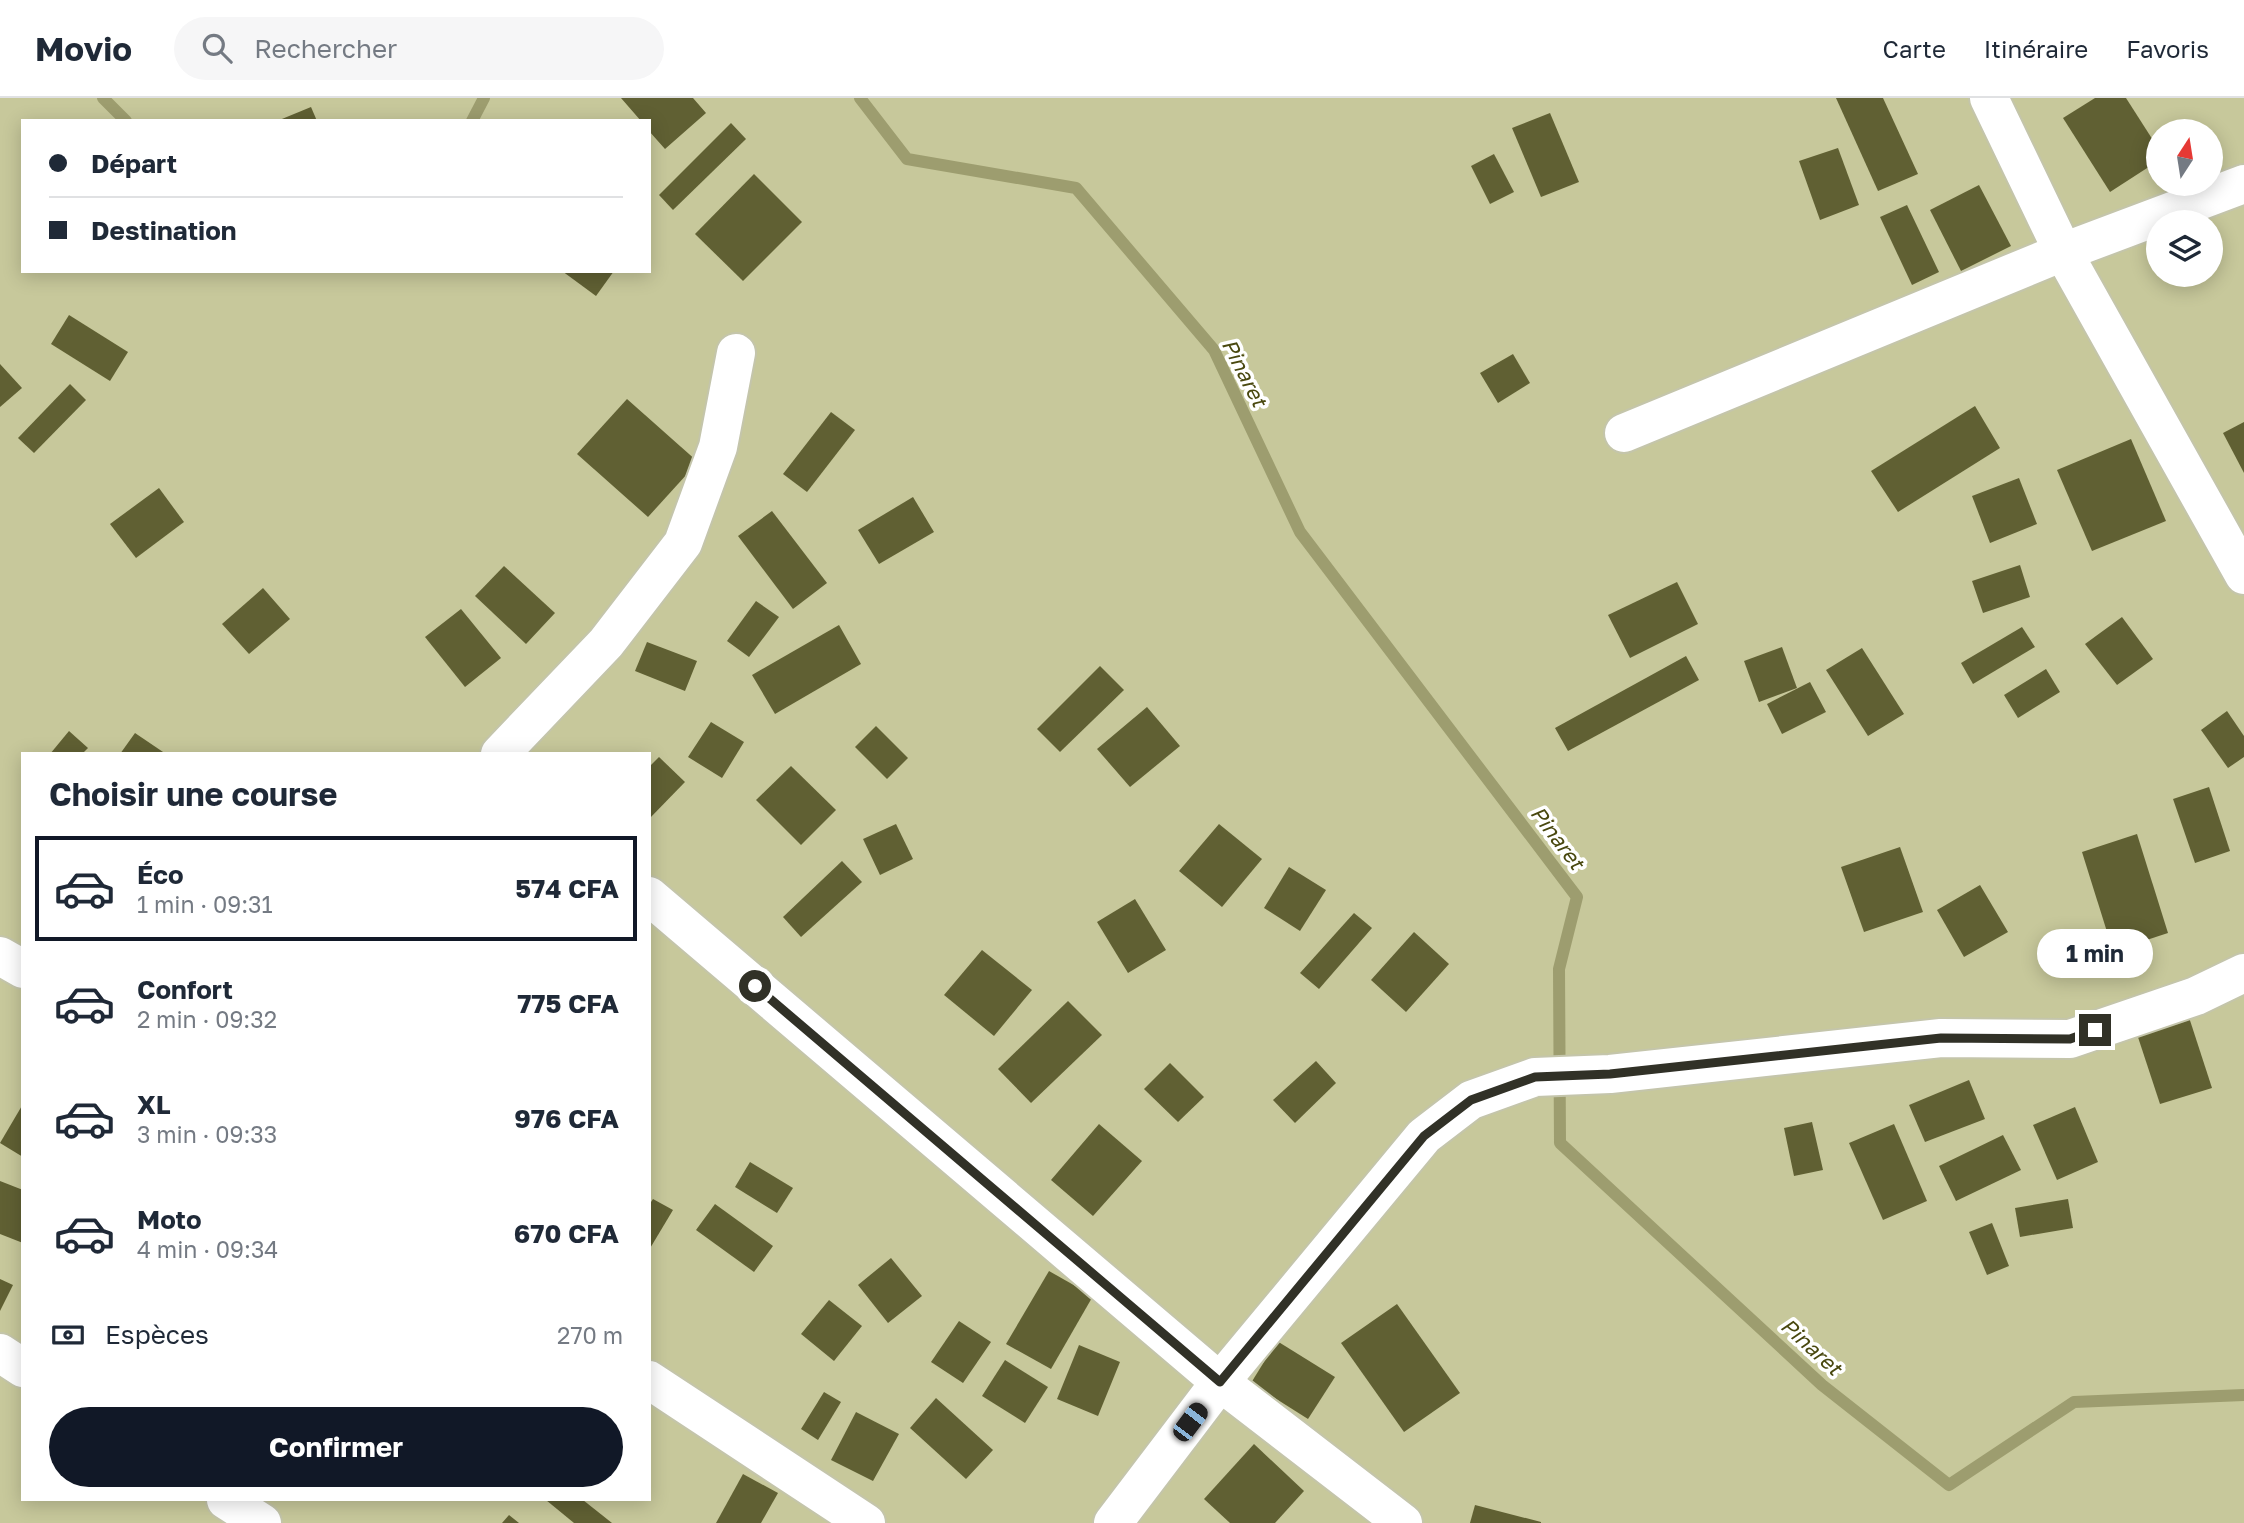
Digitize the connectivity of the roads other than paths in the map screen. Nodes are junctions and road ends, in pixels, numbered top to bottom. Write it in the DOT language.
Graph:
graph roads {
  1 [pos="1989,98"];
  2 [pos="2244,184"];
  3 [pos="2063,252"];
  4 [pos="736,353"];
  5 [pos="1624,433"];
  6 [pos="2244,575"];
  7 [pos="502,752"];
  8 [pos="651,898"];
  9 [pos="0,956"];
  10 [pos="21,968"];
  11 [pos="2244,973"];
  12 [pos="651,1381"];
  13 [pos="1220,1382"];
  14 [pos="228,1501"];
  15 [pos="262,1523"];
  16 [pos="866,1523"];
  17 [pos="1113,1523"];
  18 [pos="1403,1523"];
  1 -- 3 [label="street"];
  2 -- 3 [label="street"];
  3 -- 5 [label="street"];
  3 -- 6 [label="street"];
  4 -- 7 [label="street"];
  8 -- 13 [label="street"];
  9 -- 10 [label="street"];
  11 -- 13 [label="street"];
  12 -- 16 [label="street"];
  13 -- 17 [label="street"];
  13 -- 18 [label="street"];
  14 -- 15 [label="street"];
}
